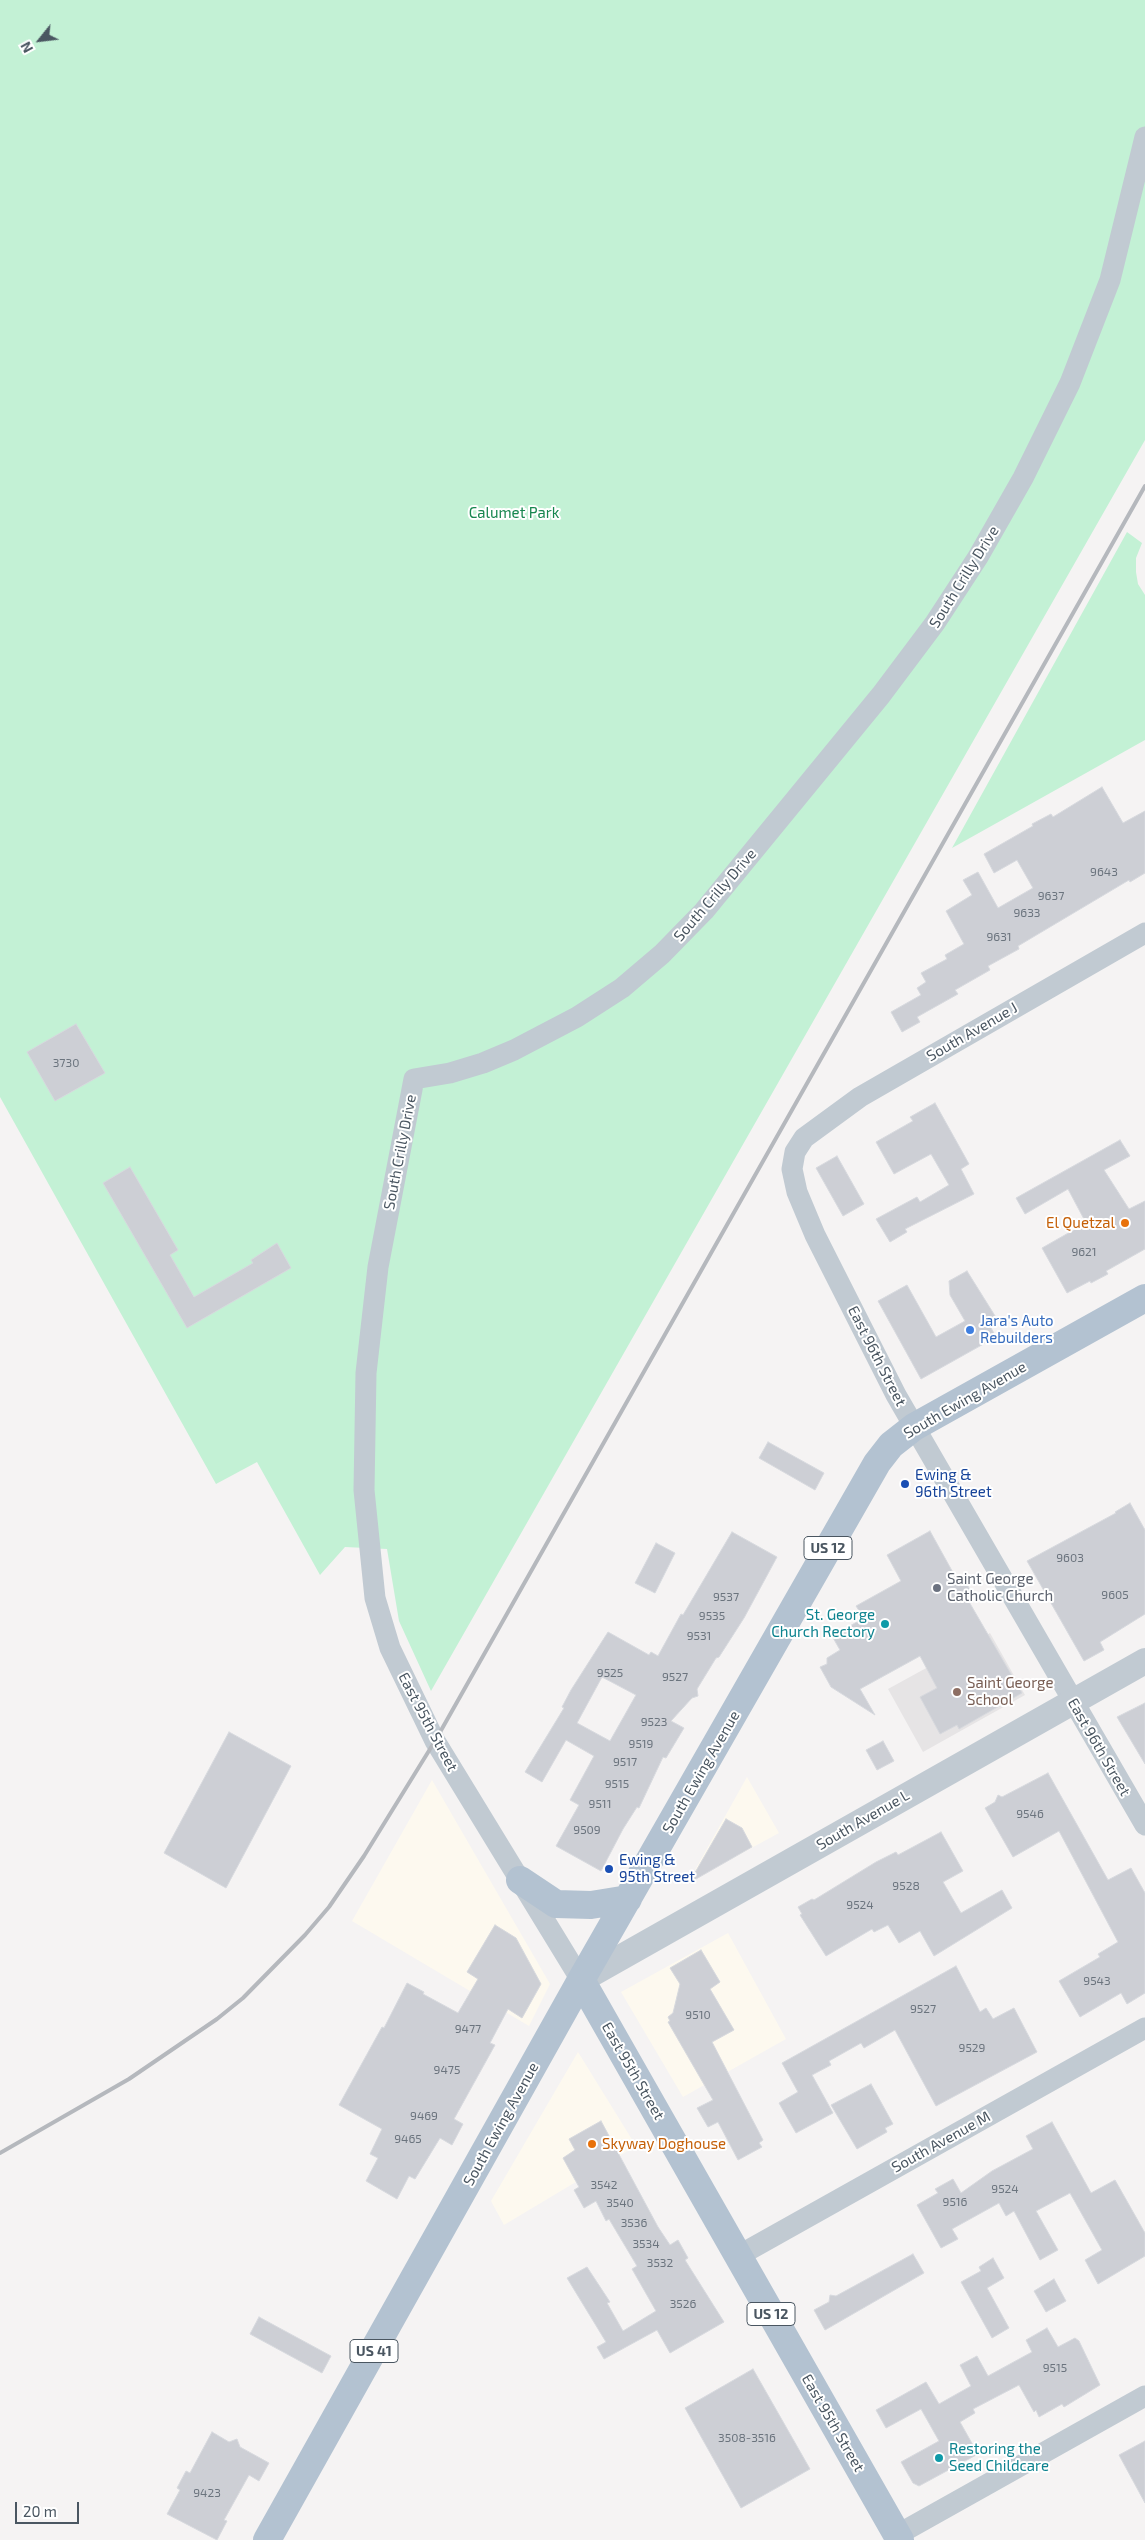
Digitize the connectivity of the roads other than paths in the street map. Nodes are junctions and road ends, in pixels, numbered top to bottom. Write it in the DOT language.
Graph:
graph roads {
  1 [pos="1145,137"];
  2 [pos="1145,934"];
  3 [pos="804,1138"];
  4 [pos="1145,1298"];
  5 [pos="914,1427"];
  6 [pos="375,1598"];
  7 [pos="1145,1661"];
  8 [pos="1072,1701"];
  9 [pos="1145,1825"];
  10 [pos="520,1880"];
  11 [pos="628,1899"];
  12 [pos="581,1980"];
  13 [pos="1145,2028"];
  14 [pos="738,2256"];
  15 [pos="1145,2396"];
  16 [pos="898,2537"];
  17 [pos="267,2540"];
  1 -- 6 [label="street, South Crilly Drive"];
  2 -- 3 [label="street, South Avenue J"];
  3 -- 5 [label="street, East 96th Street"];
  4 -- 5 [label="main road, South Ewing Avenue / US 12"];
  5 -- 8 [label="street, East 96th Street"];
  5 -- 11 [label="main road, South Ewing Avenue / US 12"];
  6 -- 10 [label="street, East 95th Street"];
  7 -- 8 [label="street, South Avenue L"];
  8 -- 9 [label="street, East 96th Street"];
  8 -- 12 [label="street, South Avenue L"];
  10 -- 11 [label="main road"];
  10 -- 12 [label="street, East 95th Street"];
  11 -- 12 [label="main road, South Ewing Avenue / US 12"];
  12 -- 14 [label="main road, East 95th Street / US 12"];
  12 -- 17 [label="main road, South Ewing Avenue / US 41"];
  13 -- 14 [label="street, South Avenue M"];
  14 -- 16 [label="main road, East 95th Street / US 12"];
  15 -- 16 [label="street"];
}
